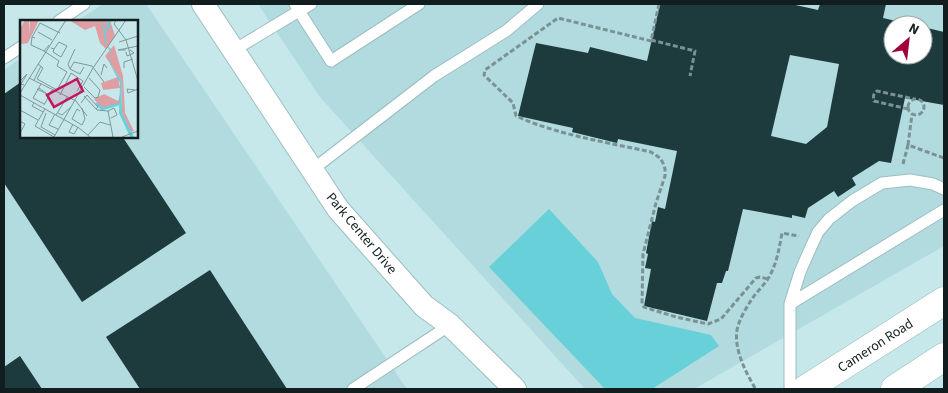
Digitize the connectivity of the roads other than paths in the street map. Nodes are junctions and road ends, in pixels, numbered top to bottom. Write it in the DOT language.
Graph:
graph roads {
  1 [pos="84,4"];
  2 [pos="203,4"];
  3 [pos="311,4"];
  4 [pos="419,4"];
  5 [pos="538,4"];
  6 [pos="297,7"];
  7 [pos="60,20"];
  8 [pos="20,48"];
  9 [pos="234,50"];
  10 [pos="4,58"];
  11 [pos="312,170"];
  12 [pos="944,189"];
  13 [pos="944,210"];
  14 [pos="944,301"];
  15 [pos="790,304"];
  16 [pos="450,325"];
  17 [pos="944,357"];
  18 [pos="352,389"];
  19 [pos="515,389"];
  20 [pos="790,389"];
  21 [pos="806,389"];
  22 [pos="895,389"];
  1 -- 7 [label="lane"];
  2 -- 9 [label="street, Park Center Drive"];
  3 -- 6 [label="lane"];
  4 -- 6 [label="lane"];
  5 -- 11 [label="lane"];
  6 -- 9 [label="lane"];
  8 -- 10 [label="lane"];
  9 -- 11 [label="street, Park Center Drive"];
  11 -- 16 [label="street, Park Center Drive"];
  12 -- 15 [label="lane"];
  13 -- 15 [label="lane"];
  14 -- 21 [label="main road, Cameron Road"];
  15 -- 20 [label="lane"];
  16 -- 18 [label="lane"];
  16 -- 19 [label="street, Park Center Drive"];
  17 -- 22 [label="main road"];
}
